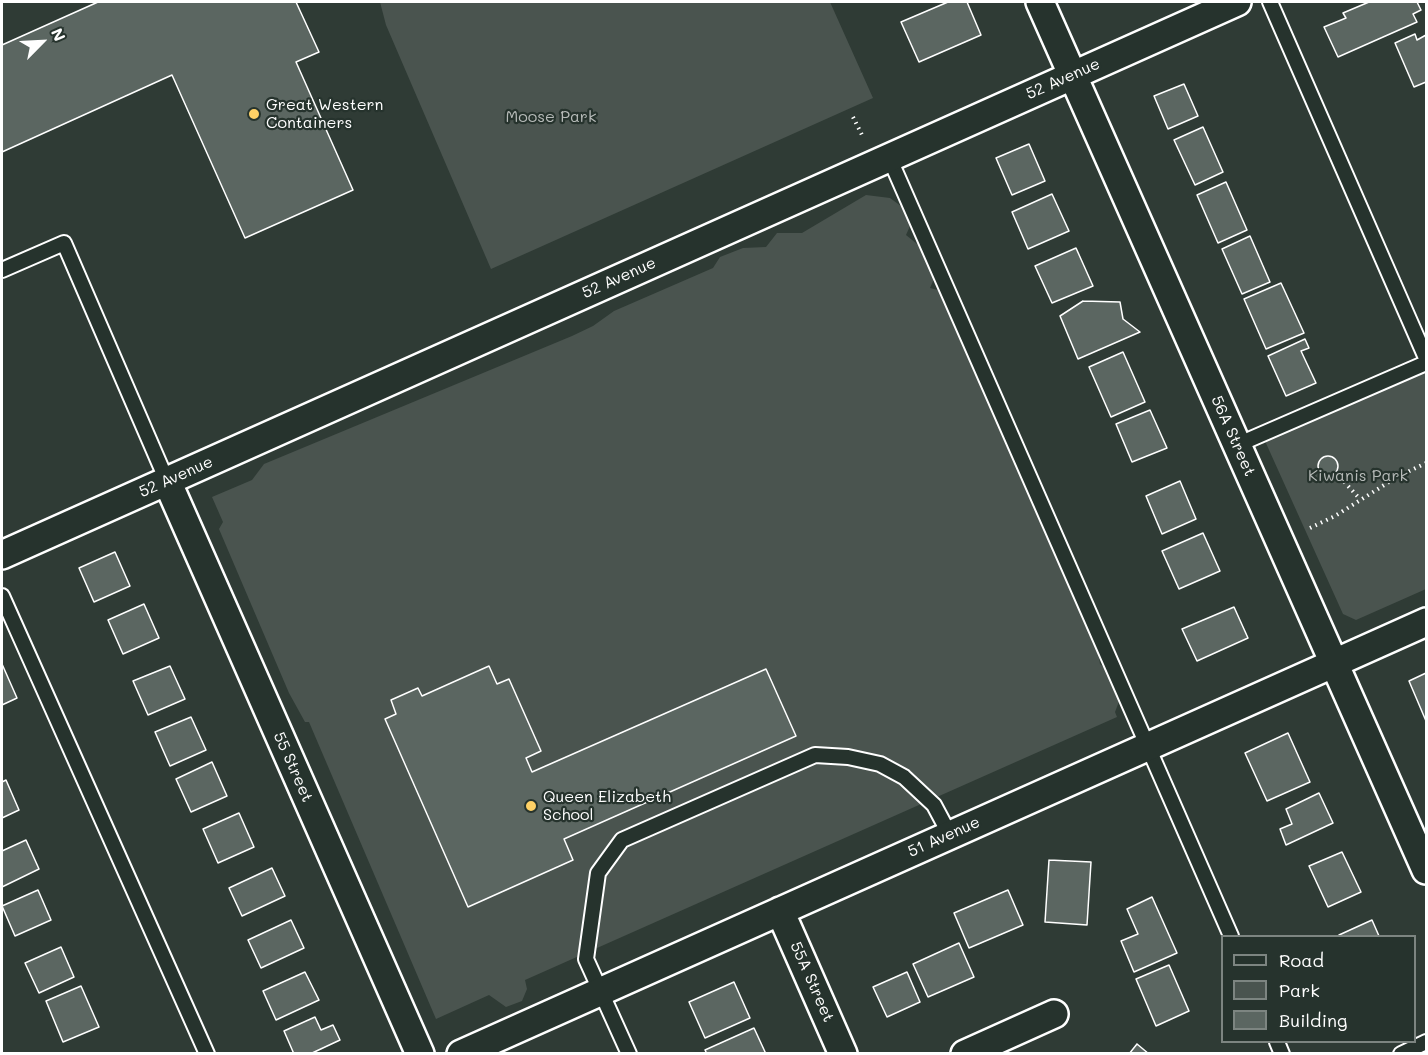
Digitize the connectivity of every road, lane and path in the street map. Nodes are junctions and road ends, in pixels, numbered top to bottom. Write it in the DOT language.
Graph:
graph roads {
  1 [pos="1040,2"];
  2 [pos="1238,2"];
  3 [pos="1270,2"];
  4 [pos="1073,75"];
  5 [pos="853,117"];
  6 [pos="862,135"];
  7 [pos="889,157"];
  8 [pos="2,270"];
  9 [pos="1426,358"];
  10 [pos="1426,363"];
  11 [pos="1237,445"];
  12 [pos="1426,463"];
  13 [pos="1336,473"];
  14 [pos="166,481"];
  15 [pos="1360,500"];
  16 [pos="1310,528"];
  17 [pos="2,555"];
  18 [pos="2,596"];
  19 [pos="1426,622"];
  20 [pos="1334,663"];
  21 [pos="1147,747"];
  22 [pos="950,835"];
  23 [pos="1426,870"];
  24 [pos="780,911"];
  25 [pos="1231,935"];
  26 [pos="601,991"];
  27 [pos="1054,1014"];
  28 [pos="1426,1042"];
  29 [pos="207,1053"];
  30 [pos="420,1053"];
  31 [pos="461,1053"];
  32 [pos="629,1053"];
  33 [pos="843,1053"];
  34 [pos="965,1053"];
  35 [pos="1401,1053"];
  1 -- 4 [label="street, 56A Street"];
  2 -- 4 [label="street, 52 Avenue"];
  3 -- 9 [label="lane"];
  4 -- 7 [label="street, 52 Avenue"];
  4 -- 11 [label="street, 56A Street"];
  5 -- 6 [label="path"];
  7 -- 14 [label="street, 52 Avenue"];
  7 -- 21 [label="lane"];
  8 -- 14 [label="lane"];
  10 -- 11 [label="lane"];
  11 -- 20 [label="street, 56A Street"];
  12 -- 15 [label="path"];
  13 -- 15 [label="path"];
  14 -- 17 [label="street, 52 Avenue"];
  14 -- 30 [label="street, 55 Street"];
  15 -- 16 [label="path"];
  18 -- 29 [label="lane"];
  19 -- 20 [label="street, 51 Avenue"];
  20 -- 21 [label="street, 51 Avenue"];
  20 -- 23 [label="street, 56A Street"];
  21 -- 22 [label="street, 51 Avenue"];
  21 -- 25 [label="lane"];
  22 -- 24 [label="street, 51 Avenue"];
  22 -- 26 [label="lane"];
  24 -- 26 [label="street, 51 Avenue"];
  24 -- 33 [label="street, 55A Street"];
  26 -- 31 [label="street, 51 Avenue"];
  26 -- 32 [label="lane"];
  27 -- 34 [label="street"];
  28 -- 35 [label="lane"];
}
